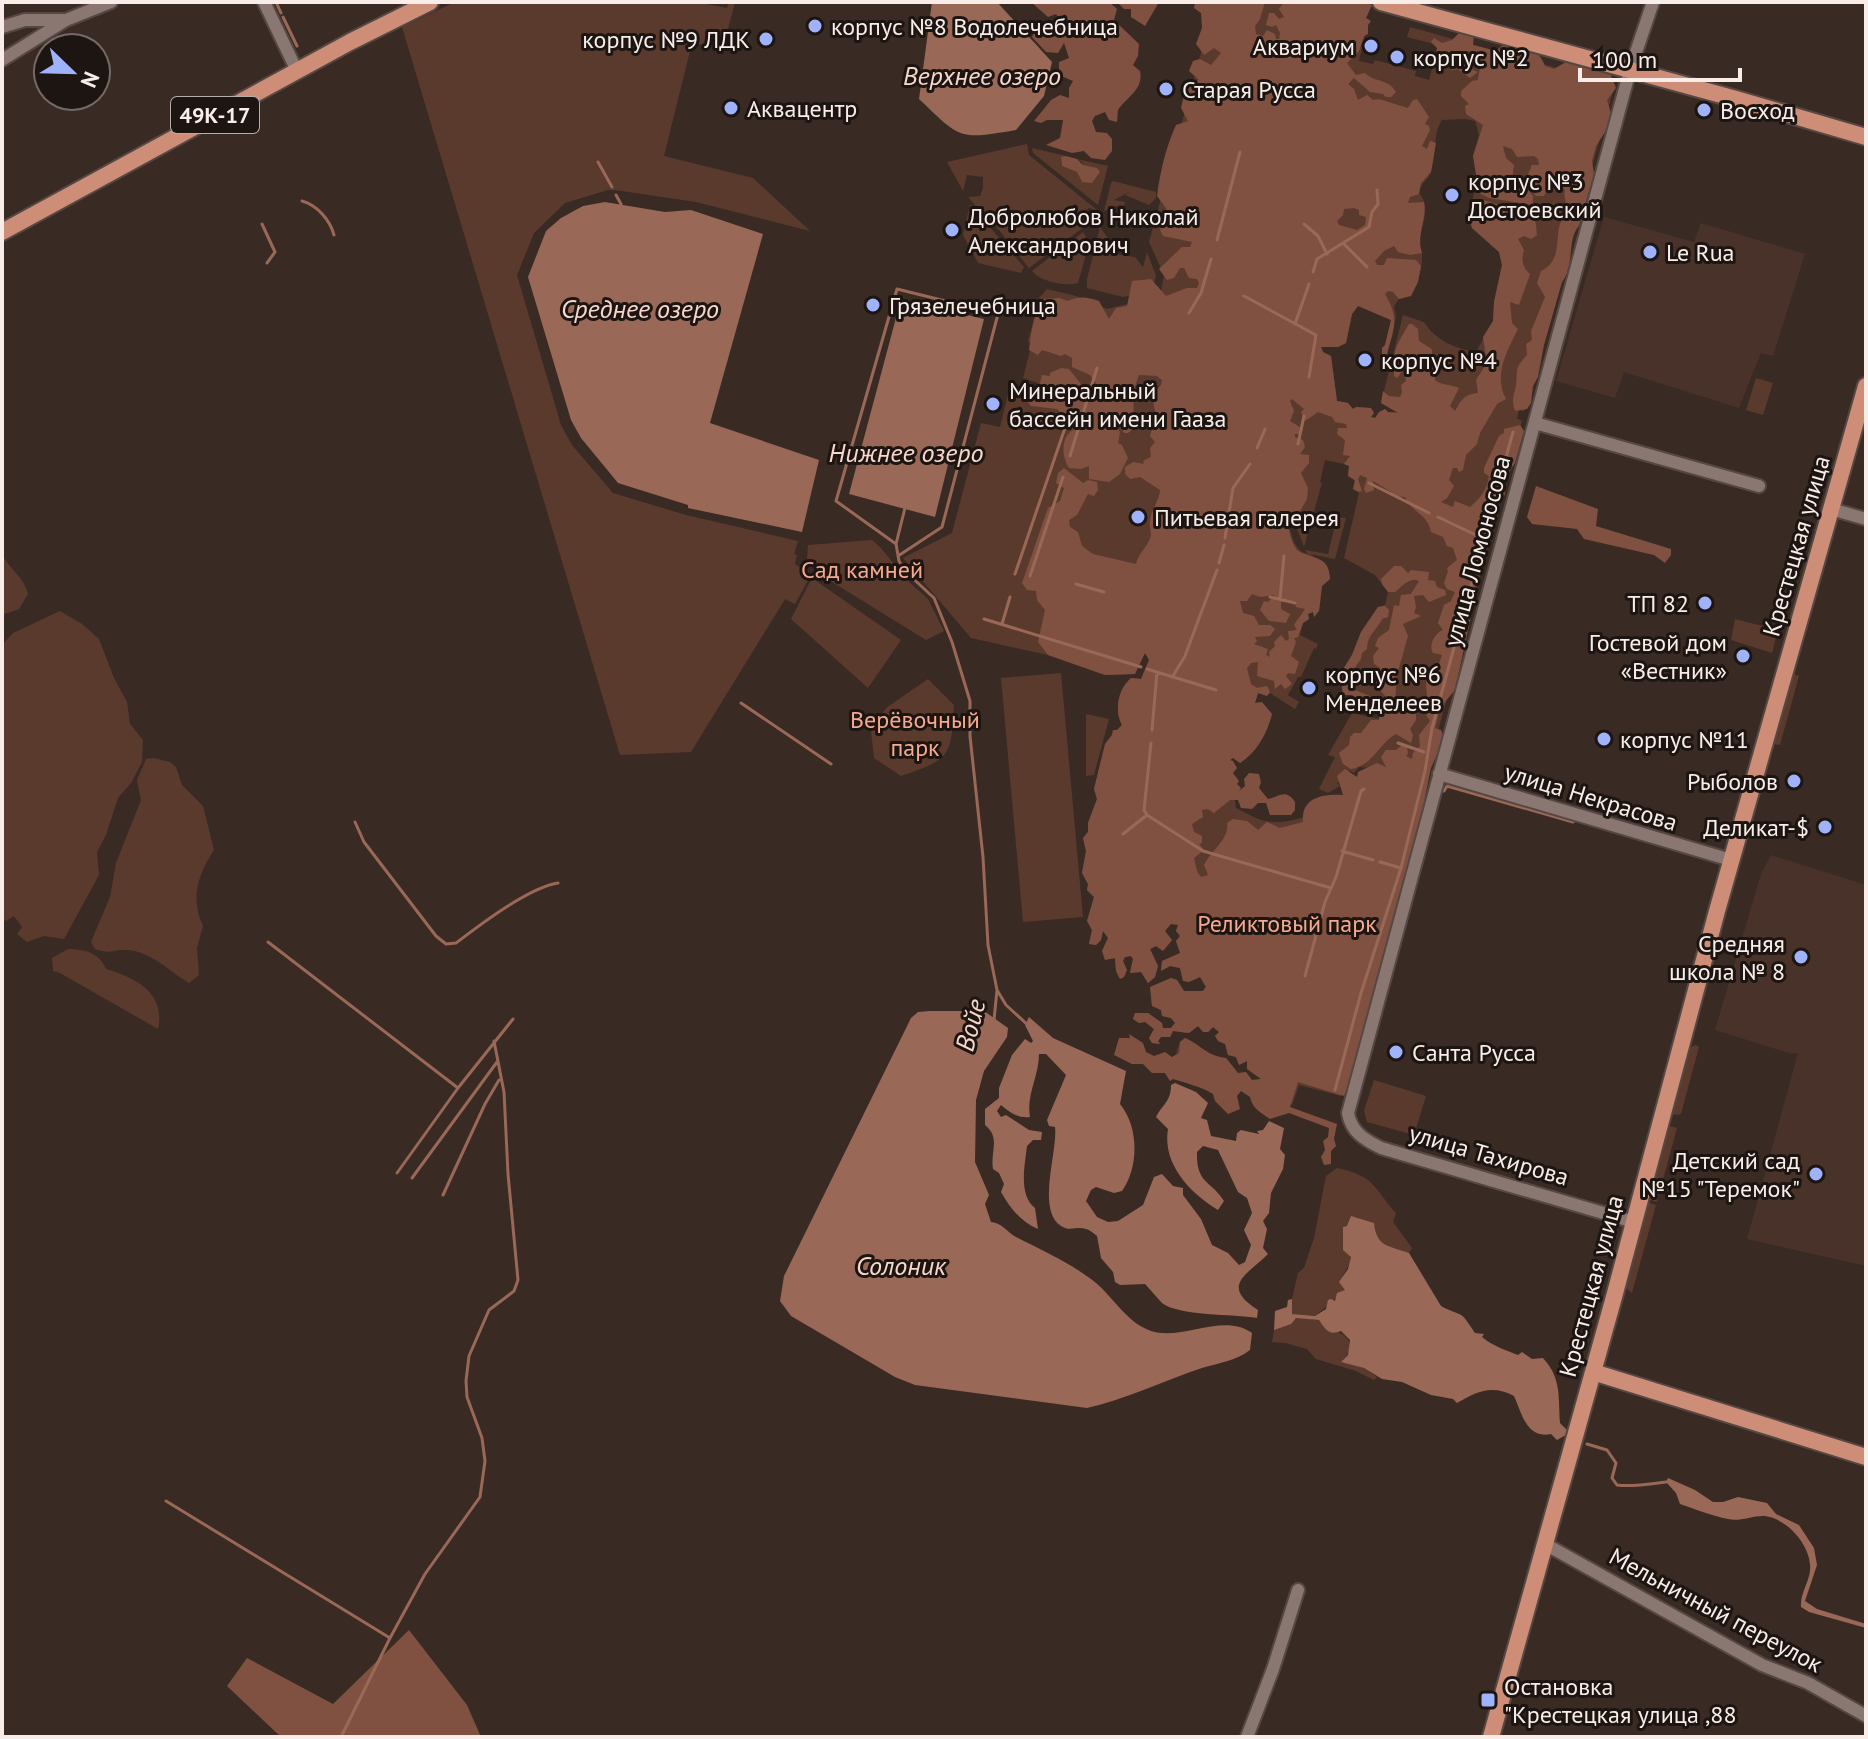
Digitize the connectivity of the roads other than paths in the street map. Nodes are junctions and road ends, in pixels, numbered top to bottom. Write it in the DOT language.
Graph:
graph roads {
  1 [pos="111,2"];
  2 [pos="264,2"];
  3 [pos="430,2"];
  4 [pos="1381,2"];
  5 [pos="1653,2"];
  6 [pos="66,20"];
  7 [pos="2,27"];
  8 [pos="2,60"];
  9 [pos="1630,70"];
  10 [pos="297,71"];
  11 [pos="1866,137"];
  12 [pos="2,232"];
  13 [pos="1866,386"];
  14 [pos="1535,423"];
  15 [pos="1759,486"];
  16 [pos="1831,509"];
  17 [pos="1866,519"];
  18 [pos="1439,774"];
  19 [pos="1731,860"];
  20 [pos="1348,1113"];
  21 [pos="1634,1222"];
  22 [pos="1593,1372"];
  23 [pos="1866,1457"];
  24 [pos="1545,1544"];
  25 [pos="1298,1590"];
  26 [pos="1866,1716"];
  27 [pos="1247,1737"];
  28 [pos="1491,1737"];
  1 -- 6 [label="street"];
  2 -- 10 [label="street"];
  3 -- 10 [label="main road, 49К-17"];
  4 -- 9 [label="main road"];
  5 -- 9 [label="street, улица Ломоносова"];
  6 -- 7 [label="street"];
  6 -- 8 [label="street"];
  9 -- 11 [label="main road"];
  9 -- 14 [label="street, улица Ломоносова"];
  10 -- 12 [label="main road, 49К-17"];
  13 -- 16 [label="main road, Крестецкая улица"];
  14 -- 15 [label="street"];
  14 -- 18 [label="street, улица Ломоносова"];
  16 -- 17 [label="street"];
  16 -- 19 [label="main road, Крестецкая улица"];
  18 -- 19 [label="street, улица Некрасова"];
  18 -- 20 [label="street, улица Ломоносова"];
  19 -- 21 [label="main road, Крестецкая улица"];
  20 -- 21 [label="street, улица Тахирова"];
  21 -- 22 [label="main road, Крестецкая улица"];
  22 -- 23 [label="main road"];
  22 -- 24 [label="main road, Крестецкая улица"];
  24 -- 26 [label="street, Мельничный переулок"];
  24 -- 28 [label="main road, Крестецкая улица"];
  25 -- 27 [label="street"];
}
